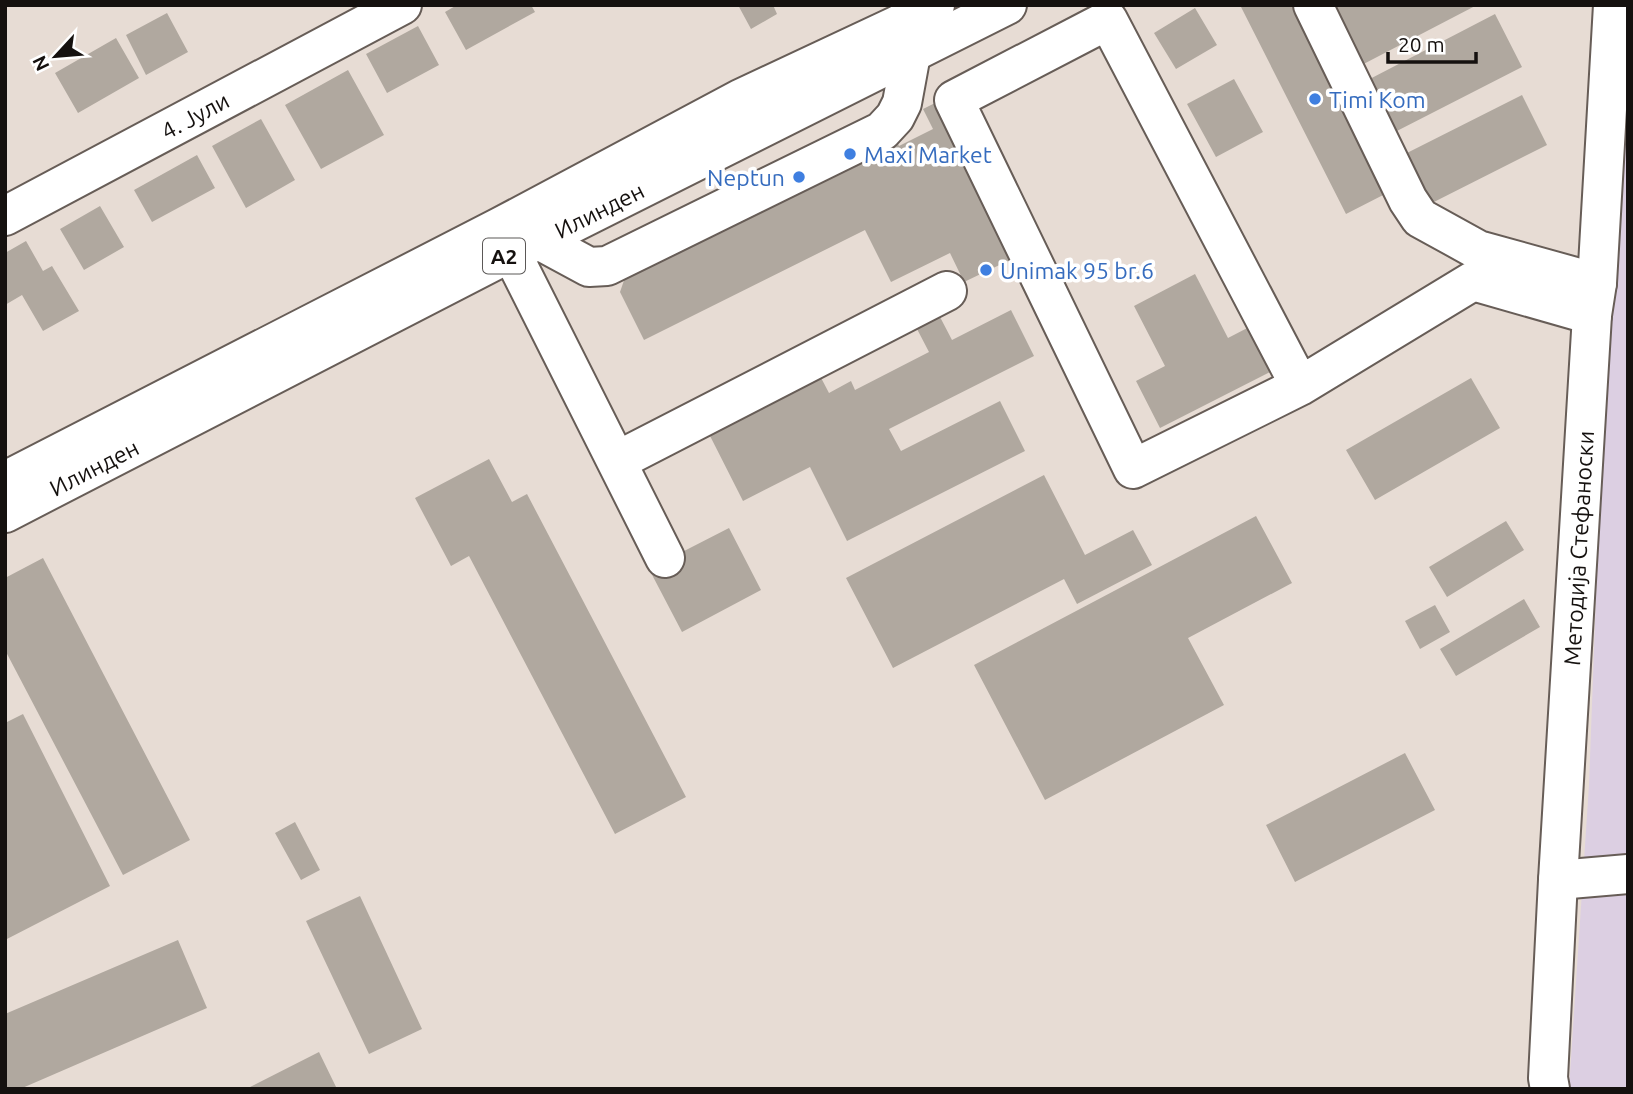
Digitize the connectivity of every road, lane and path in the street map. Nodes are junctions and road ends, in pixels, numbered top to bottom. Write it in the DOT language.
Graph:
graph roads {
  1 [pos="935,5"];
  2 [pos="1007,5"];
  3 [pos="1312,5"];
  4 [pos="1612,5"];
  5 [pos="390,8"];
  6 [pos="911,54"];
  7 [pos="5,216"];
  8 [pos="525,246"];
  9 [pos="1476,265"];
  10 [pos="947,291"];
  11 [pos="1595,299"];
  12 [pos="1300,386"];
  13 [pos="617,461"];
  14 [pos="5,481"];
  15 [pos="5,513"];
  16 [pos="665,558"];
  17 [pos="1628,874"];
  18 [pos="1558,880"];
  19 [pos="1550,1089"];
  1 -- 14 [label="main road, Илинден / A2"];
  2 -- 6 [label="main road, Илинден / A2"];
  3 -- 9 [label="main road"];
  4 -- 11 [label="main road, Методија Стефаноски"];
  5 -- 7 [label="main road, 4. Јули"];
  6 -- 8 [label="main road, Илинден / A2"];
  6 -- 8 [label="main road"];
  8 -- 13 [label="main road"];
  8 -- 15 [label="main road, Илинден / A2"];
  9 -- 11 [label="main road"];
  9 -- 12 [label="main road"];
  10 -- 13 [label="main road"];
  11 -- 18 [label="main road, Методија Стефаноски"];
  12 -- 12 [label="main road"];
  13 -- 16 [label="main road"];
  17 -- 18 [label="main road"];
  18 -- 19 [label="main road, Методија Стефаноски"];
}
